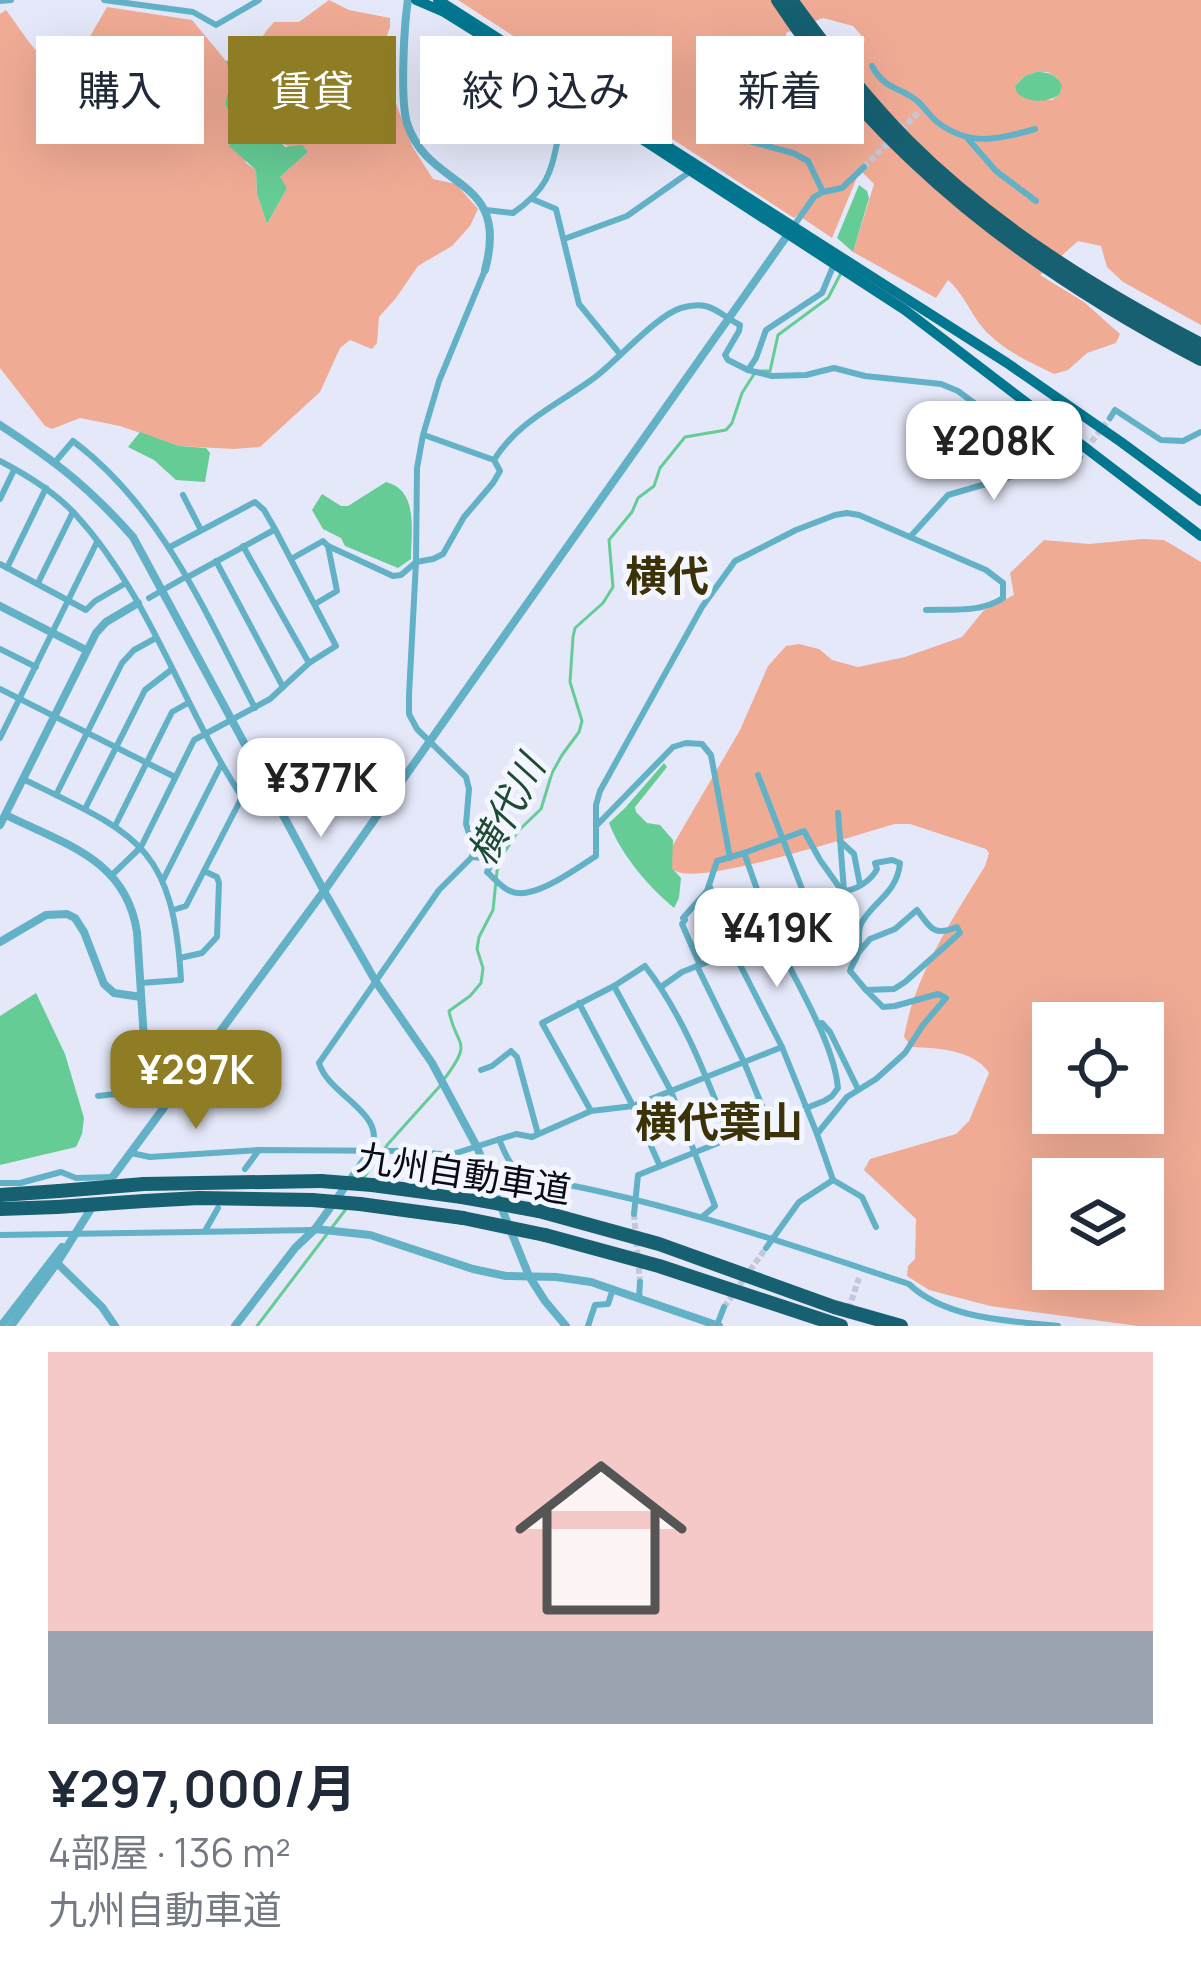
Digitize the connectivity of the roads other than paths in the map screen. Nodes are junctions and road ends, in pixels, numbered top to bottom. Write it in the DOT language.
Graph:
graph roads {
  1 [pos="11,0"];
  2 [pos="104,0"];
  3 [pos="259,0"];
  4 [pos="412,0"];
  5 [pos="438,0"];
  6 [pos="778,0"];
  7 [pos="791,0"];
  8 [pos="0,1"];
  9 [pos="808,36"];
  10 [pos="814,36"];
  11 [pos="872,66"];
  12 [pos="864,97"];
  13 [pos="864,104"];
  14 [pos="1035,129"];
  15 [pos="968,139"];
  16 [pos="557,144"];
  17 [pos="760,144"];
  18 [pos="864,167"];
  19 [pos="691,171"];
  20 [pos="824,192"];
  21 [pos="532,199"];
  22 [pos="1036,201"];
  23 [pos="485,210"];
  24 [pos="790,231"];
  25 [pos="564,239"];
  26 [pos="832,269"];
  27 [pos="485,270"];
  28 [pos="728,319"];
  29 [pos="1201,345"];
  30 [pos="620,354"];
  31 [pos="1201,359"];
  32 [pos="748,370"];
  33 [pos="1110,418"];
  34 [pos="0,425"];
  35 [pos="1201,432"];
  36 [pos="423,435"];
  37 [pos="1038,452"];
  38 [pos="1080,457"];
  39 [pos="494,460"];
  40 [pos="0,461"];
  41 [pos="56,461"];
  42 [pos="15,469"];
  43 [pos="46,488"];
  44 [pos="183,495"];
  45 [pos="0,499"];
  46 [pos="1201,501"];
  47 [pos="73,512"];
  48 [pos="275,529"];
  49 [pos="201,530"];
  50 [pos="910,536"];
  51 [pos="1201,536"];
  52 [pos="97,542"];
  53 [pos="244,546"];
  54 [pos="328,546"];
  55 [pos="170,547"];
  56 [pos="291,559"];
  57 [pos="216,561"];
  58 [pos="416,562"];
  59 [pos="3,566"];
  60 [pos="185,579"];
  61 [pos="38,583"];
  62 [pos="126,583"];
  63 [pos="70,599"];
  64 [pos="138,603"];
  65 [pos="315,604"];
  66 [pos="0,606"];
  67 [pos="926,610"];
  68 [pos="52,633"];
  69 [pos="156,638"];
  70 [pos="0,649"];
  71 [pos="86,650"];
  72 [pos="309,663"];
  73 [pos="36,667"];
  74 [pos="171,670"];
  75 [pos="283,687"];
  76 [pos="0,689"];
  77 [pos="20,698"];
  78 [pos="189,702"];
  79 [pos="255,708"];
  80 [pos="54,716"];
  81 [pos="231,721"];
  82 [pos="87,732"];
  83 [pos="206,734"];
  84 [pos="0,738"];
  85 [pos="431,741"];
  86 [pos="116,748"];
  87 [pos="146,763"];
  88 [pos="221,764"];
  89 [pos="758,775"];
  90 [pos="175,778"];
  91 [pos="23,779"];
  92 [pos="56,795"];
  93 [pos="85,809"];
  94 [pos="838,813"];
  95 [pos="6,815"];
  96 [pos="0,825"];
  97 [pos="597,825"];
  98 [pos="115,826"];
  99 [pos="781,839"];
  100 [pos="840,841"];
  101 [pos="141,848"];
  102 [pos="744,853"];
  103 [pos="472,857"];
  104 [pos="730,858"];
  105 [pos="204,871"];
  106 [pos="112,875"];
  107 [pos="163,880"];
  108 [pos="708,882"];
  109 [pos="860,885"];
  110 [pos="324,891"];
  111 [pos="844,891"];
  112 [pos="173,910"];
  113 [pos="775,938"];
  114 [pos="0,942"];
  115 [pos="736,952"];
  116 [pos="859,953"];
  117 [pos="180,958"];
  118 [pos="699,965"];
  119 [pos="376,982"];
  120 [pos="141,983"];
  121 [pos="614,986"];
  122 [pos="661,987"];
  123 [pos="866,990"];
  124 [pos="141,997"];
  125 [pos="579,1003"];
  126 [pos="818,1024"];
  127 [pos="782,1047"];
  128 [pos="744,1062"];
  129 [pos="481,1070"];
  130 [pos="706,1078"];
  131 [pos="858,1089"];
  132 [pos="149,1090"];
  133 [pos="671,1091"];
  134 [pos="98,1096"];
  135 [pos="166,1106"];
  136 [pos="633,1106"];
  137 [pos="806,1109"];
  138 [pos="591,1112"];
  139 [pos="769,1123"];
  140 [pos="538,1134"];
  141 [pos="817,1134"];
  142 [pos="730,1137"];
  143 [pos="499,1139"];
  144 [pos="477,1147"];
  145 [pos="259,1150"];
  146 [pos="370,1152"];
  147 [pos="695,1152"];
  148 [pos="130,1153"];
  149 [pos="660,1166"];
  150 [pos="245,1169"];
  151 [pos="112,1177"];
  152 [pos="833,1180"];
  153 [pos="0,1183"];
  154 [pos="0,1195"];
  155 [pos="58,1199"];
  156 [pos="635,1199"];
  157 [pos="218,1208"];
  158 [pos="0,1209"];
  159 [pos="634,1214"];
  160 [pos="702,1217"];
  161 [pos="877,1227"];
  162 [pos="315,1229"];
  163 [pos="205,1231"];
  164 [pos="75,1233"];
  165 [pos="0,1235"];
  166 [pos="773,1239"];
  167 [pos="766,1248"];
  168 [pos="54,1261"];
  169 [pos="862,1268"];
  170 [pos="529,1276"];
  171 [pos="859,1278"];
  172 [pos="640,1282"];
  173 [pos="613,1289"];
  174 [pos="639,1298"];
  175 [pos="724,1307"];
  176 [pos="2,1326"];
  177 [pos="11,1326"];
  178 [pos="115,1326"];
  179 [pos="235,1326"];
  180 [pos="566,1326"];
  181 [pos="588,1326"];
  182 [pos="717,1326"];
  183 [pos="841,1326"];
  184 [pos="902,1326"];
  185 [pos="1058,1326"];
  1 -- 8 [label="street"];
  2 -- 3 [label="street"];
  4 -- 19 [label="main road"];
  4 -- 23 [label="street"];
  5 -- 24 [label="main road"];
  6 -- 9 [label="highway"];
  7 -- 10 [label="highway"];
  11 -- 15 [label="street"];
  12 -- 29 [label="highway"];
  13 -- 31 [label="highway"];
  14 -- 15 [label="street"];
  15 -- 22 [label="street"];
  16 -- 21 [label="street"];
  17 -- 20 [label="street"];
  18 -- 20 [label="street"];
  19 -- 24 [label="main road"];
  19 -- 25 [label="street"];
  20 -- 24 [label="street"];
  21 -- 23 [label="street"];
  21 -- 25 [label="street"];
  23 -- 27 [label="street"];
  24 -- 28 [label="street"];
  24 -- 46 [label="main road"];
  24 -- 51 [label="main road"];
  25 -- 30 [label="street"];
  26 -- 32 [label="street"];
  27 -- 36 [label="street"];
  28 -- 30 [label="street"];
  28 -- 32 [label="street"];
  28 -- 85 [label="street"];
  30 -- 39 [label="street"];
  32 -- 37 [label="street"];
  33 -- 35 [label="street"];
  34 -- 41 [label="street"];
  36 -- 39 [label="street"];
  36 -- 58 [label="street"];
  37 -- 38 [label="street"];
  37 -- 50 [label="street"];
  39 -- 58 [label="street"];
  40 -- 42 [label="street"];
  41 -- 55 [label="street"];
  41 -- 81 [label="street"];
  42 -- 43 [label="street"];
  42 -- 45 [label="street"];
  43 -- 47 [label="street"];
  43 -- 59 [label="street"];
  44 -- 49 [label="street"];
  47 -- 52 [label="street"];
  47 -- 61 [label="street"];
  48 -- 49 [label="street"];
  48 -- 53 [label="street"];
  48 -- 56 [label="street"];
  49 -- 55 [label="street"];
  50 -- 67 [label="street"];
  50 -- 97 [label="street"];
  52 -- 62 [label="street"];
  52 -- 63 [label="street"];
  53 -- 57 [label="street"];
  53 -- 72 [label="street"];
  54 -- 56 [label="street"];
  54 -- 58 [label="street"];
  54 -- 65 [label="street"];
  55 -- 60 [label="street"];
  56 -- 65 [label="street"];
  57 -- 60 [label="street"];
  57 -- 75 [label="street"];
  58 -- 85 [label="street"];
  59 -- 61 [label="street"];
  60 -- 64 [label="street, bridge"];
  60 -- 79 [label="street"];
  61 -- 63 [label="street"];
  62 -- 63 [label="street"];
  62 -- 64 [label="street"];
  63 -- 68 [label="street"];
  64 -- 69 [label="street"];
  64 -- 71 [label="street"];
  65 -- 72 [label="street"];
  66 -- 68 [label="street"];
  68 -- 71 [label="street"];
  68 -- 73 [label="street"];
  69 -- 74 [label="street"];
  69 -- 82 [label="street"];
  70 -- 73 [label="street"];
  71 -- 80 [label="street"];
  72 -- 75 [label="street"];
  73 -- 77 [label="street"];
  74 -- 78 [label="street"];
  74 -- 86 [label="street"];
  75 -- 79 [label="street"];
  76 -- 77 [label="street"];
  77 -- 80 [label="street"];
  77 -- 84 [label="street"];
  78 -- 83 [label="street"];
  78 -- 87 [label="street"];
  79 -- 81 [label="street"];
  80 -- 82 [label="street"];
  80 -- 91 [label="street"];
  81 -- 83 [label="street"];
  81 -- 110 [label="street"];
  82 -- 86 [label="street"];
  82 -- 92 [label="street"];
  83 -- 88 [label="street"];
  83 -- 90 [label="street"];
  85 -- 103 [label="street"];
  85 -- 110 [label="street"];
  86 -- 87 [label="street"];
  86 -- 93 [label="street"];
  87 -- 90 [label="street"];
  87 -- 98 [label="street"];
  88 -- 105 [label="street"];
  88 -- 107 [label="street"];
  89 -- 99 [label="street"];
  90 -- 101 [label="street"];
  91 -- 92 [label="street"];
  91 -- 95 [label="street"];
  92 -- 93 [label="street"];
  93 -- 98 [label="street"];
  94 -- 100 [label="street"];
  95 -- 96 [label="street"];
  95 -- 106 [label="street"];
  97 -- 103 [label="street"];
  97 -- 104 [label="street"];
  98 -- 101 [label="street"];
  99 -- 102 [label="street"];
  99 -- 111 [label="street"];
  99 -- 113 [label="street"];
  100 -- 109 [label="street"];
  100 -- 111 [label="street"];
  101 -- 106 [label="street"];
  101 -- 107 [label="street"];
  102 -- 104 [label="street"];
  102 -- 113 [label="street"];
  103 -- 119 [label="street"];
  104 -- 108 [label="street"];
  105 -- 112 [label="street"];
  105 -- 117 [label="street"];
  106 -- 120 [label="street"];
  107 -- 112 [label="street"];
  108 -- 115 [label="street"];
  108 -- 118 [label="street"];
  109 -- 111 [label="street"];
  109 -- 116 [label="street"];
  110 -- 119 [label="street"];
  110 -- 135 [label="street"];
  112 -- 117 [label="street"];
  113 -- 115 [label="street"];
  113 -- 126 [label="street"];
  114 -- 124 [label="street"];
  115 -- 118 [label="street"];
  115 -- 127 [label="street"];
  116 -- 123 [label="street"];
  116 -- 123 [label="street"];
  117 -- 120 [label="street"];
  118 -- 122 [label="street"];
  118 -- 128 [label="street"];
  119 -- 144 [label="street"];
  119 -- 146 [label="street"];
  120 -- 124 [label="street"];
  121 -- 122 [label="street"];
  121 -- 125 [label="street"];
  121 -- 133 [label="street"];
  122 -- 130 [label="street"];
  123 -- 131 [label="street"];
  124 -- 132 [label="street"];
  125 -- 136 [label="street"];
  125 -- 138 [label="street"];
  126 -- 131 [label="street"];
  126 -- 137 [label="street"];
  127 -- 128 [label="street"];
  127 -- 137 [label="street"];
  128 -- 130 [label="street"];
  128 -- 139 [label="street"];
  129 -- 140 [label="street"];
  130 -- 133 [label="street"];
  130 -- 142 [label="street"];
  131 -- 141 [label="street"];
  132 -- 134 [label="street"];
  132 -- 135 [label="street"];
  133 -- 136 [label="street"];
  133 -- 147 [label="street"];
  135 -- 148 [label="street"];
  136 -- 138 [label="street"];
  136 -- 149 [label="street"];
  137 -- 139 [label="street"];
  137 -- 141 [label="street"];
  138 -- 140 [label="street"];
  139 -- 142 [label="street"];
  140 -- 143 [label="street"];
  141 -- 152 [label="street"];
  142 -- 147 [label="street"];
  143 -- 144 [label="street"];
  143 -- 156 [label="street"];
  144 -- 146 [label="street"];
  144 -- 170 [label="street"];
  145 -- 146 [label="street"];
  145 -- 148 [label="street"];
  145 -- 150 [label="street"];
  146 -- 162 [label="street"];
  147 -- 149 [label="street"];
  147 -- 160 [label="street"];
  148 -- 151 [label="street"];
  149 -- 156 [label="street"];
  151 -- 153 [label="street"];
  151 -- 164 [label="street"];
  152 -- 161 [label="street"];
  152 -- 166 [label="street"];
  154 -- 155 [label="highway, 九州自動車道"];
  155 -- 158 [label="highway, 九州自動車道"];
  155 -- 183 [label="highway, 九州自動車道, bridge"];
  155 -- 184 [label="highway, 九州自動車道, bridge"];
  156 -- 159 [label="street"];
  156 -- 160 [label="street"];
  157 -- 163 [label="street"];
  160 -- 166 [label="street"];
  162 -- 163 [label="street"];
  162 -- 170 [label="street"];
  162 -- 179 [label="street"];
  163 -- 164 [label="street"];
  164 -- 165 [label="street"];
  164 -- 168 [label="street"];
  166 -- 167 [label="street"];
  166 -- 169 [label="street"];
  168 -- 176 [label="street"];
  168 -- 177 [label="street"];
  168 -- 178 [label="street"];
  169 -- 171 [label="street"];
  169 -- 185 [label="street"];
  170 -- 173 [label="street"];
  170 -- 180 [label="street"];
  172 -- 174 [label="street"];
  173 -- 174 [label="street"];
  173 -- 181 [label="street"];
  174 -- 182 [label="street"];
  175 -- 182 [label="street"];
}
